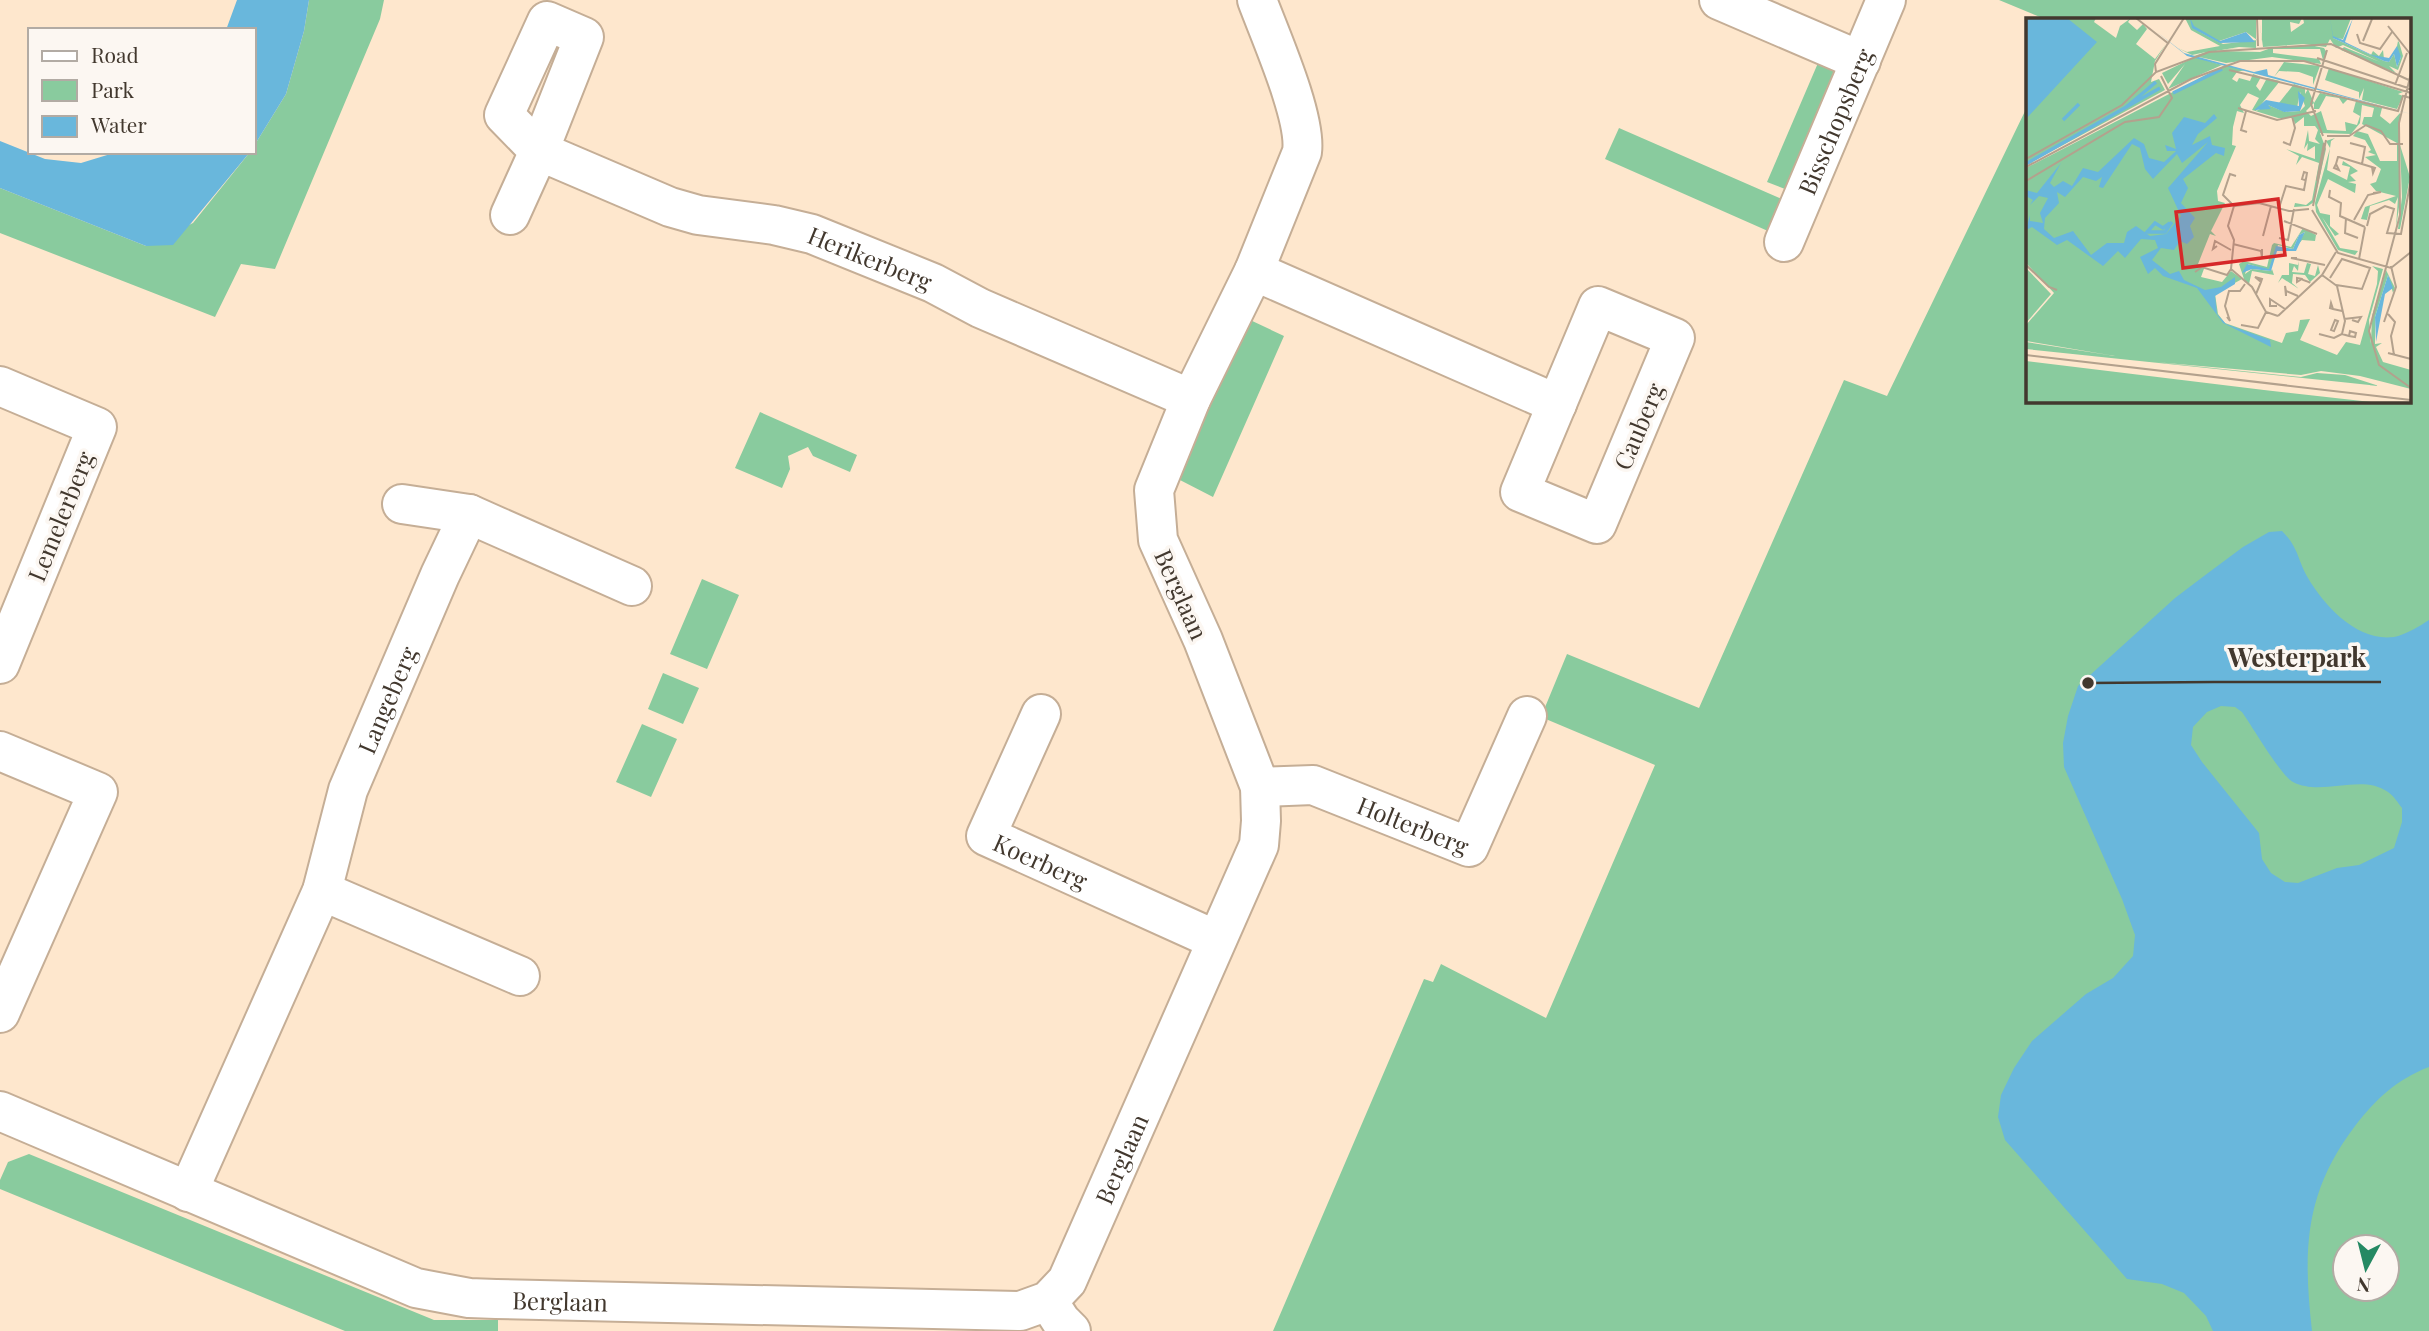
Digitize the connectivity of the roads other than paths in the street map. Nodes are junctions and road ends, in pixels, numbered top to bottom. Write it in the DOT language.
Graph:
graph roads {
  1 [pos="1257,0"];
  2 [pos="1719,0"];
  3 [pos="1886,0"];
  4 [pos="1861,61"];
  5 [pos="510,215"];
  6 [pos="1784,242"];
  7 [pos="1254,271"];
  8 [pos="0,386"];
  9 [pos="1191,399"];
  10 [pos="1557,404"];
  11 [pos="402,504"];
  12 [pos="469,514"];
  13 [pos="632,586"];
  14 [pos="0,664"];
  15 [pos="1041,714"];
  16 [pos="1527,716"];
  17 [pos="0,751"];
  18 [pos="1260,787"];
  19 [pos="322,891"];
  20 [pos="1216,940"];
  21 [pos="520,976"];
  22 [pos="0,1013"];
  23 [pos="1,1116"];
  24 [pos="188,1192"];
  25 [pos="1048,1301"];
  26 [pos="1071,1331"];
  1 -- 7 [label="street, Berglaan"];
  2 -- 4 [label="street"];
  3 -- 4 [label="street, Bisschopsberg"];
  4 -- 6 [label="street, Bisschopsberg"];
  5 -- 9 [label="street, Herikerberg"];
  7 -- 9 [label="street, Berglaan"];
  7 -- 10 [label="street"];
  8 -- 14 [label="street, Lemelerberg"];
  9 -- 18 [label="street, Berglaan"];
  10 -- 10 [label="street, Cauberg"];
  11 -- 12 [label="street"];
  12 -- 13 [label="street"];
  12 -- 19 [label="street, Langeberg"];
  15 -- 20 [label="street, Koerberg"];
  16 -- 18 [label="street, Holterberg"];
  17 -- 22 [label="street"];
  18 -- 20 [label="street, Berglaan"];
  19 -- 21 [label="street"];
  19 -- 24 [label="street, Langeberg"];
  20 -- 25 [label="street, Berglaan"];
  23 -- 24 [label="street, Berglaan"];
  24 -- 25 [label="street, Berglaan"];
  25 -- 26 [label="street"];
}
